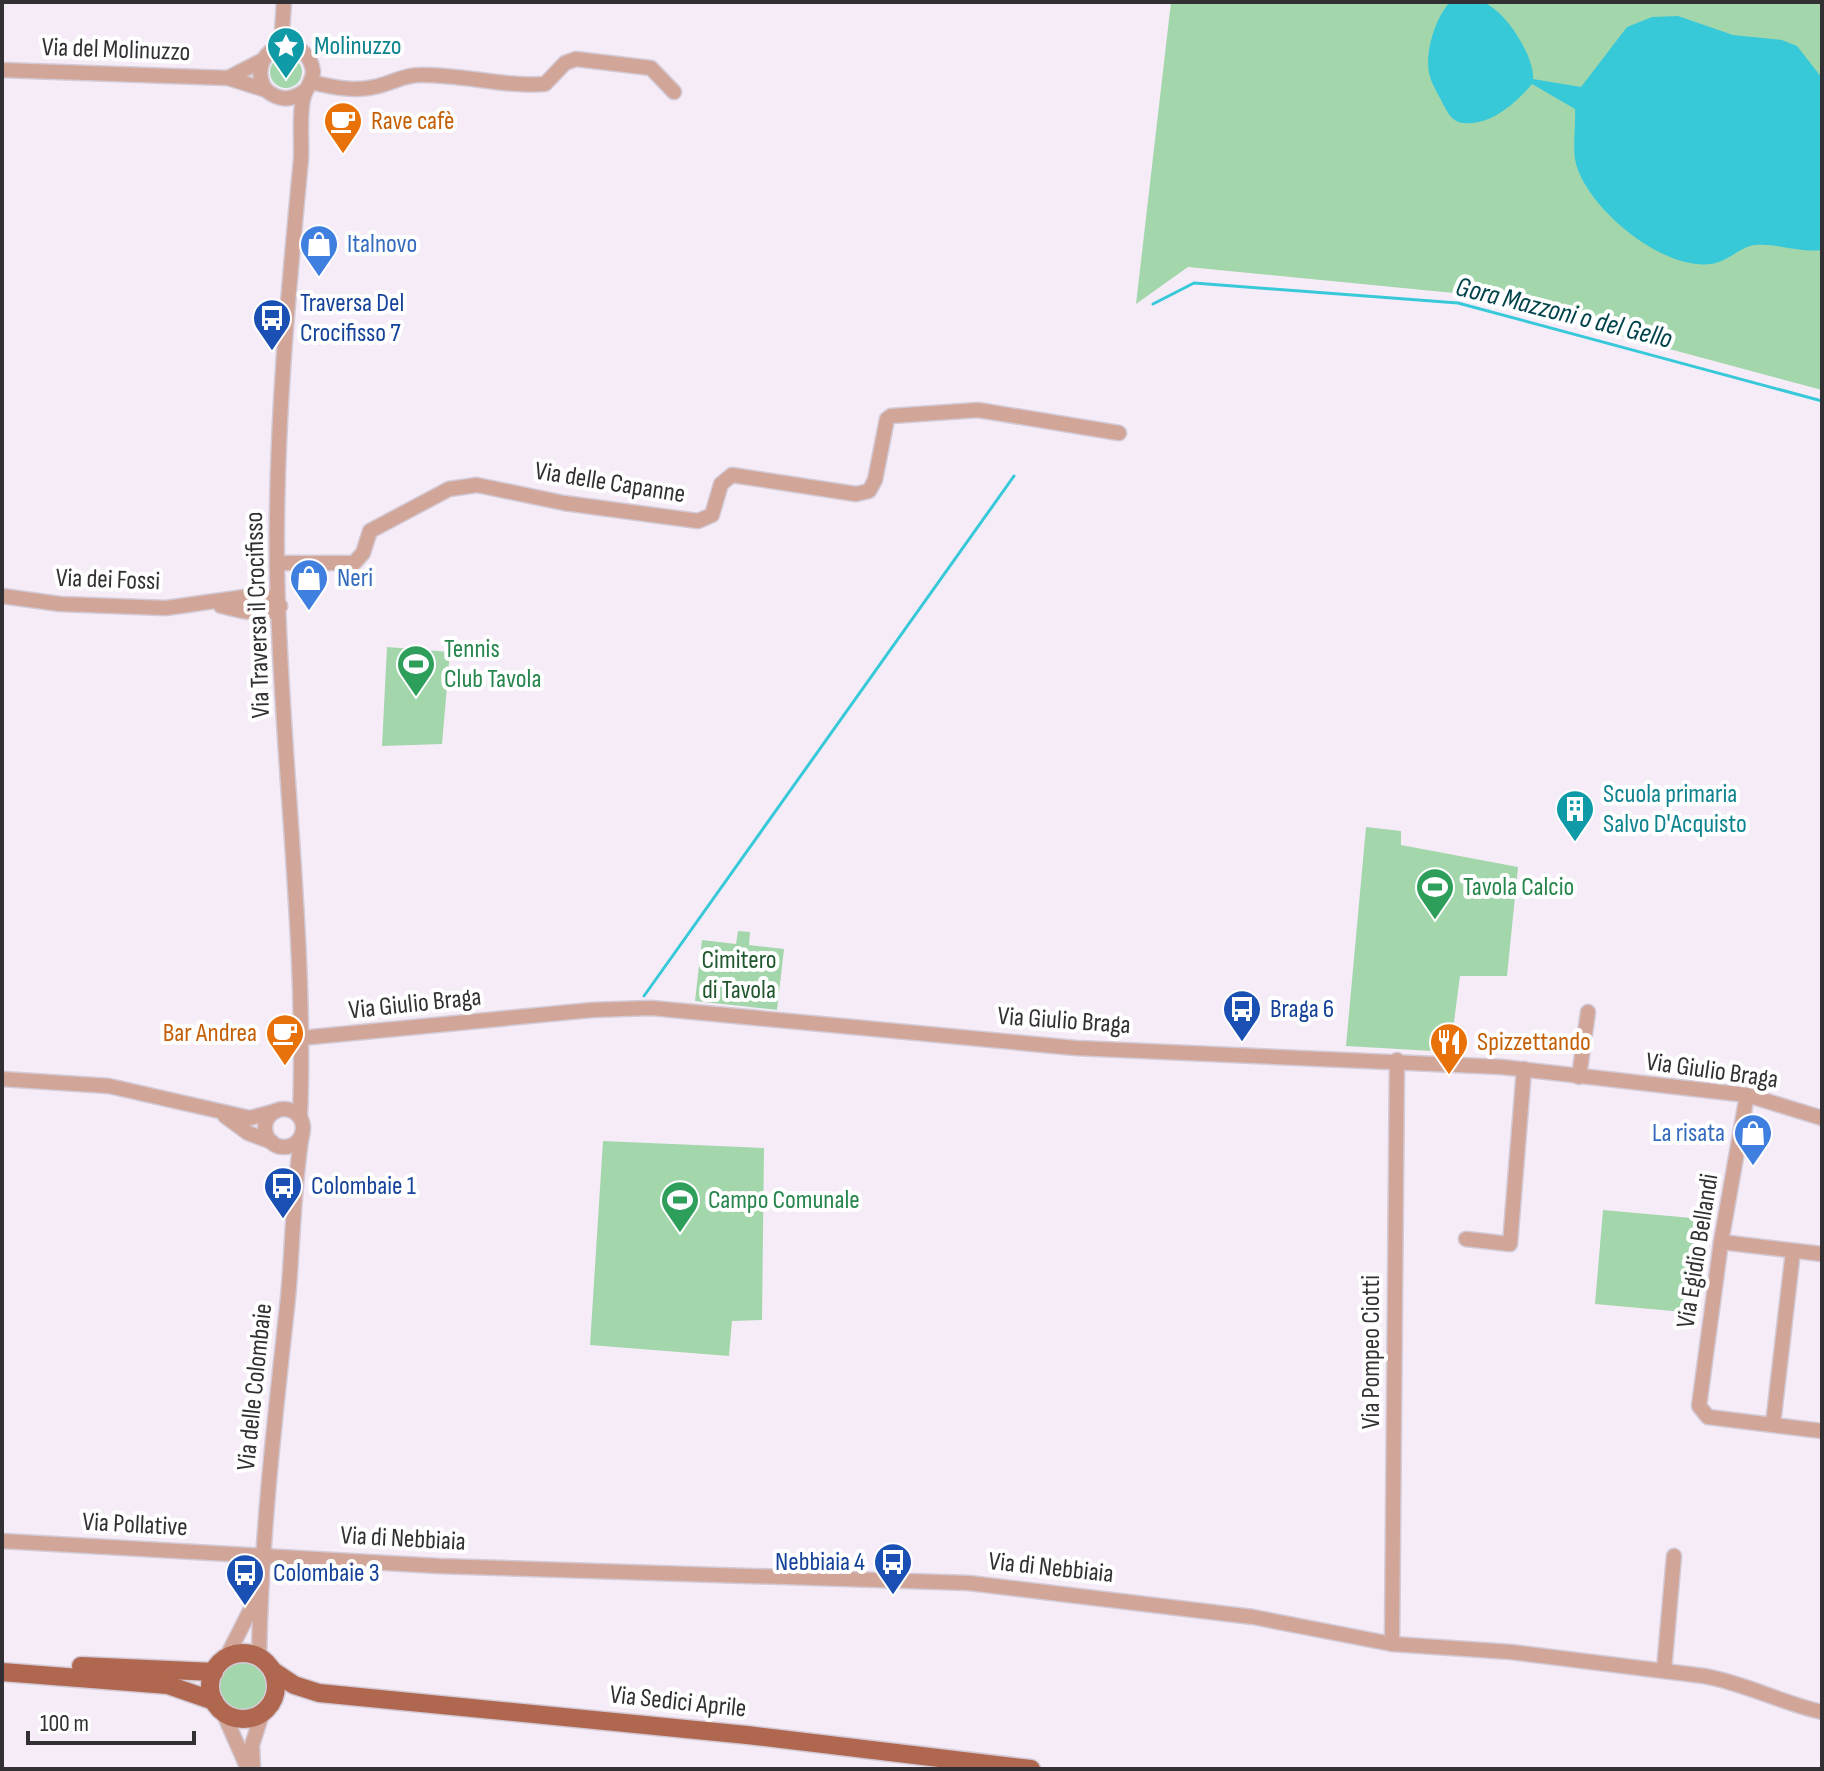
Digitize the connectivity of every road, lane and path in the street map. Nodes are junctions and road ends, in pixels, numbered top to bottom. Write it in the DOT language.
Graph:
graph roads {
  1 [pos="284,9"];
  2 [pos="281,46"];
  3 [pos="297,48"];
  4 [pos="261,61"];
  5 [pos="2,70"];
  6 [pos="228,78"];
  7 [pos="308,86"];
  8 [pos="266,90"];
  9 [pos="674,92"];
  10 [pos="291,98"];
  11 [pos="302,144"];
  12 [pos="1119,433"];
  13 [pos="278,566"];
  14 [pos="2,596"];
  15 [pos="249,596"];
  16 [pos="213,604"];
  17 [pos="280,606"];
  18 [pos="252,612"];
  19 [pos="279,628"];
  20 [pos="1588,1012"];
  21 [pos="301,1038"];
  22 [pos="1397,1060"];
  23 [pos="1524,1069"];
  24 [pos="1579,1077"];
  25 [pos="2,1079"];
  26 [pos="298,1084"];
  27 [pos="1747,1095"];
  28 [pos="280,1110"];
  29 [pos="221,1114"];
  30 [pos="300,1117"];
  31 [pos="1822,1118"];
  32 [pos="302,1134"];
  33 [pos="274,1144"];
  34 [pos="296,1185"];
  35 [pos="1466,1239"];
  36 [pos="1721,1242"];
  37 [pos="1793,1251"];
  38 [pos="1822,1254"];
  39 [pos="1773,1424"];
  40 [pos="1822,1431"];
  41 [pos="2,1541"];
  42 [pos="265,1556"];
  43 [pos="1674,1556"];
  44 [pos="259,1593"];
  45 [pos="1392,1644"];
  46 [pos="259,1657"];
  47 [pos="2,1661"];
  48 [pos="220,1665"];
  49 [pos="1664,1670"];
  50 [pos="273,1671"];
  51 [pos="2,1672"];
  52 [pos="319,1693"];
  53 [pos="218,1706"];
  54 [pos="266,1710"];
  55 [pos="1822,1712"];
  56 [pos="251,1769"];
  57 [pos="1031,1769"];
  1 -- 2 [label="street, Via Traversa il Crocifisso"];
  1 -- 3 [label="street, Via Traversa il Crocifisso"];
  2 -- 3 [label="street"];
  2 -- 4 [label="street"];
  3 -- 7 [label="street, Via Traversa il Crocifisso"];
  4 -- 6 [label="street, Via del Molinuzzo"];
  4 -- 8 [label="street"];
  5 -- 6 [label="street, Via del Molinuzzo"];
  6 -- 8 [label="street, Via del Molinuzzo"];
  7 -- 9 [label="street"];
  7 -- 10 [label="street"];
  7 -- 11 [label="street, Via Traversa il Crocifisso"];
  8 -- 10 [label="street"];
  10 -- 11 [label="street, Via Traversa il Crocifisso"];
  11 -- 13 [label="street, Via Traversa il Crocifisso"];
  12 -- 13 [label="street, Via delle Capanne"];
  13 -- 15 [label="street"];
  13 -- 17 [label="street, Via Traversa il Crocifisso"];
  14 -- 16 [label="street, Via dei Fossi"];
  15 -- 16 [label="street, Via dei Fossi"];
  15 -- 17 [label="street"];
  16 -- 18 [label="street, Via dei Fossi"];
  17 -- 18 [label="street, Via dei Fossi"];
  17 -- 19 [label="street, Via Traversa il Crocifisso"];
  18 -- 19 [label="street, Via dei Fossi"];
  19 -- 21 [label="street, Via Traversa il Crocifisso"];
  20 -- 24 [label="street"];
  21 -- 22 [label="street, Via Giulio Braga"];
  21 -- 26 [label="street, Via Traversa il Crocifisso"];
  22 -- 23 [label="street, Via Giulio Braga"];
  22 -- 45 [label="street, Via Pompeo Ciotti"];
  23 -- 24 [label="street, Via Giulio Braga"];
  23 -- 35 [label="street"];
  24 -- 27 [label="street, Via Giulio Braga"];
  25 -- 29 [label="street"];
  26 -- 28 [label="street, Via Traversa il Crocifisso"];
  26 -- 30 [label="street, Via Traversa il Crocifisso"];
  27 -- 31 [label="street, Via Giulio Braga"];
  27 -- 36 [label="street, Via Egidio Bellandi"];
  28 -- 29 [label="street"];
  28 -- 30 [label="street"];
  28 -- 33 [label="street"];
  29 -- 33 [label="street"];
  30 -- 32 [label="street"];
  32 -- 33 [label="street"];
  32 -- 34 [label="street, Via delle Colombaie"];
  33 -- 34 [label="street, Via delle Colombaie"];
  34 -- 42 [label="street, Via delle Colombaie"];
  36 -- 37 [label="street"];
  36 -- 39 [label="street, Via Egidio Bellandi"];
  37 -- 38 [label="street"];
  37 -- 39 [label="street"];
  39 -- 40 [label="street"];
  41 -- 42 [label="street, Via Pollative"];
  42 -- 44 [label="street, Via delle Colombaie"];
  42 -- 45 [label="street, Via di Nebbiaia"];
  43 -- 49 [label="street"];
  44 -- 46 [label="street, Via delle Colombaie"];
  44 -- 48 [label="street, Via delle Colombaie"];
  45 -- 49 [label="street, Via di Nebbiaia"];
  46 -- 48 [label="main road"];
  46 -- 50 [label="main road"];
  47 -- 48 [label="main road"];
  48 -- 53 [label="main road"];
  49 -- 55 [label="street, Via di Nebbiaia"];
  50 -- 52 [label="main road"];
  50 -- 54 [label="main road"];
  51 -- 53 [label="main road"];
  52 -- 54 [label="main road"];
  52 -- 57 [label="main road, Via Sedici Aprile"];
  53 -- 54 [label="main road"];
  53 -- 56 [label="street"];
  54 -- 56 [label="street"];
}
